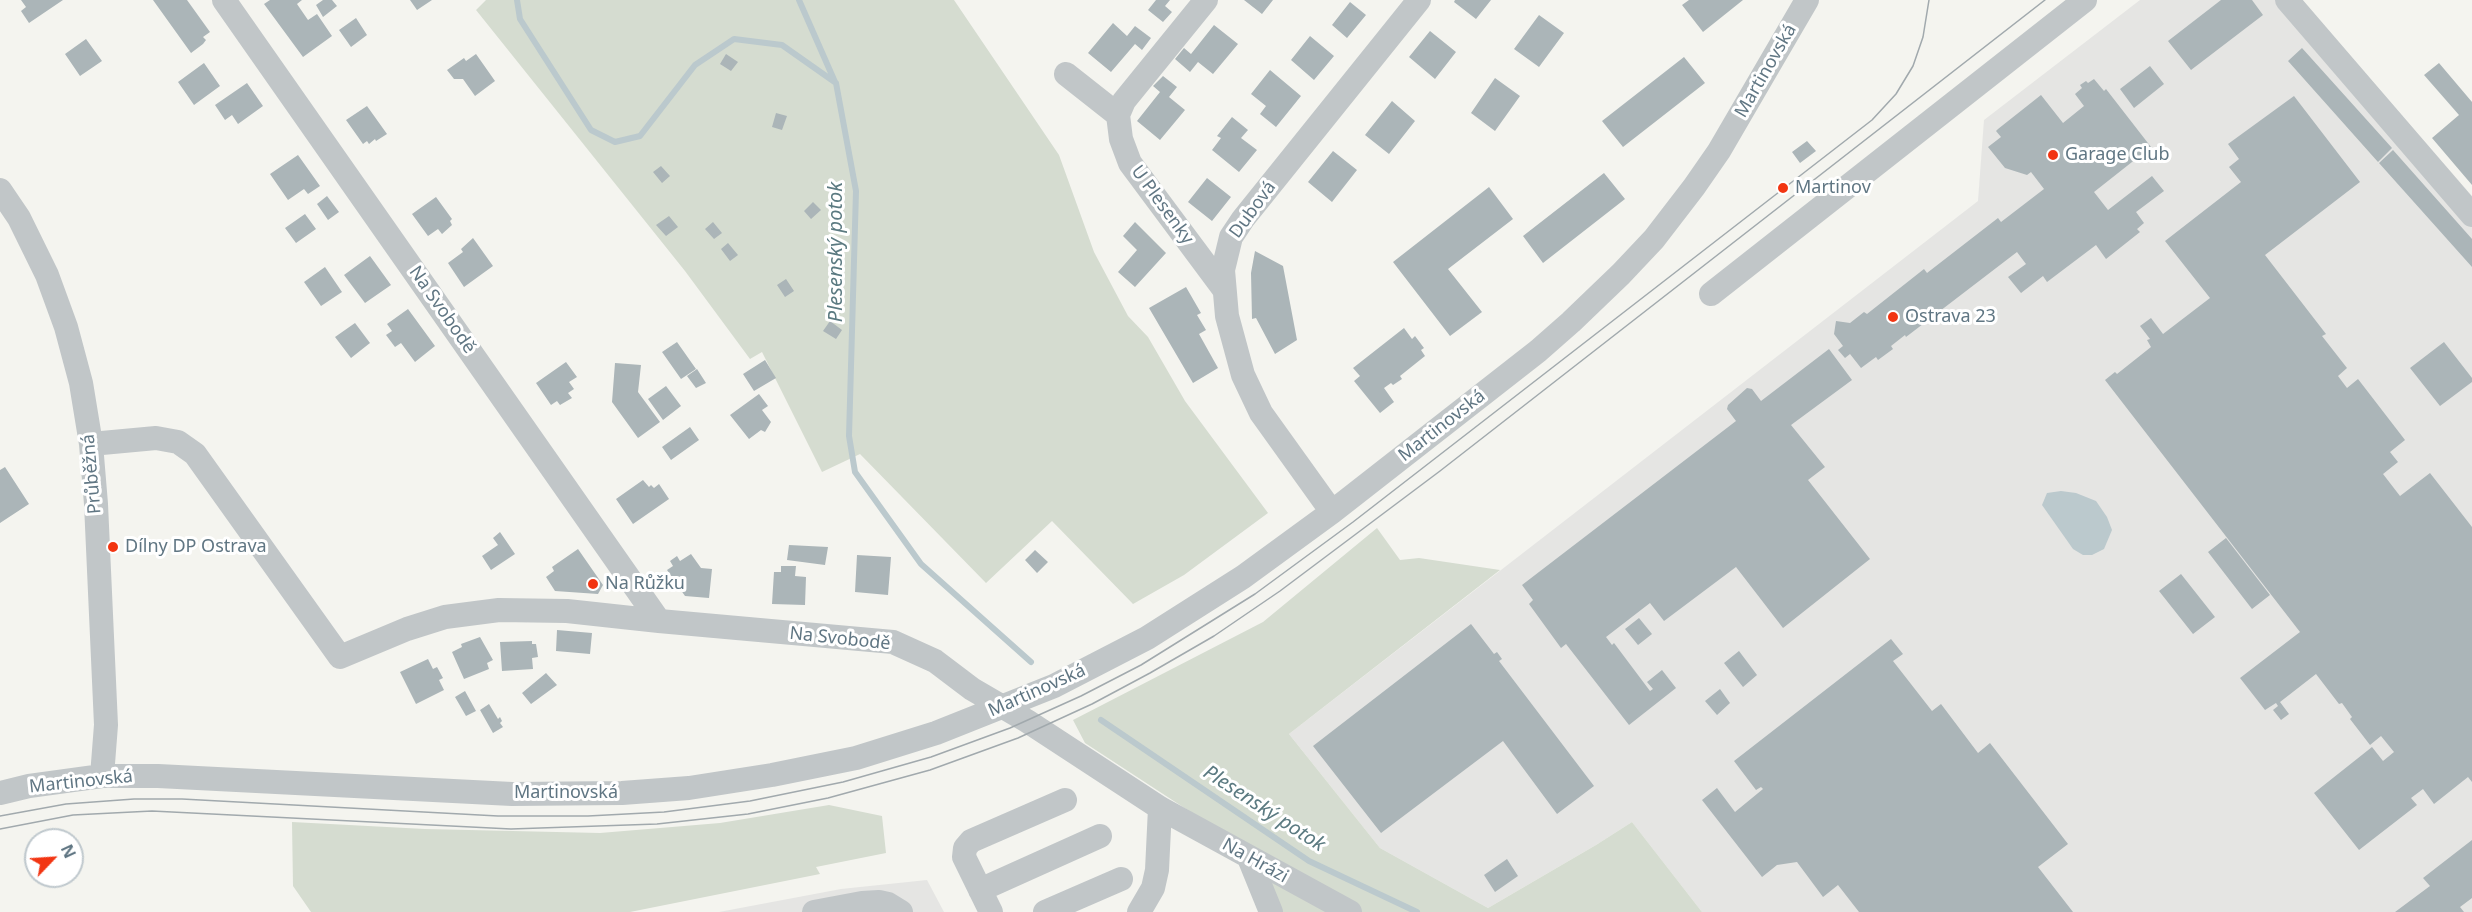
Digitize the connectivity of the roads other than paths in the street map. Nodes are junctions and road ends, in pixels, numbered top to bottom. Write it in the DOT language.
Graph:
graph roads {
  1 [pos="224,0"];
  2 [pos="1206,0"];
  3 [pos="1419,0"];
  4 [pos="1807,0"];
  5 [pos="2085,0"];
  6 [pos="2287,0"];
  7 [pos="1066,74"];
  8 [pos="1118,115"];
  9 [pos="0,190"];
  10 [pos="2472,215"];
  11 [pos="1223,288"];
  12 [pos="1711,294"];
  13 [pos="92,444"];
  14 [pos="1332,512"];
  15 [pos="658,621"];
  16 [pos="1005,707"];
  17 [pos="102,776"];
  18 [pos="0,793"];
  19 [pos="1065,800"];
  20 [pos="1160,808"];
  21 [pos="1100,836"];
  22 [pos="1249,858"];
  23 [pos="1121,879"];
  24 [pos="980,890"];
  25 [pos="814,912"];
  26 [pos="901,912"];
  27 [pos="991,912"];
  28 [pos="1045,912"];
  29 [pos="1139,912"];
  30 [pos="1271,912"];
  31 [pos="1350,912"];
  1 -- 15 [label="street, Na Svobodě"];
  2 -- 8 [label="street"];
  3 -- 11 [label="street, Dubová"];
  4 -- 14 [label="street, Martinovská"];
  5 -- 12 [label="street"];
  6 -- 10 [label="street"];
  7 -- 8 [label="street"];
  8 -- 11 [label="street, U Plesenky"];
  9 -- 13 [label="street, Průběžná"];
  11 -- 14 [label="street, Dubová"];
  13 -- 15 [label="street, Na Svobodě"];
  13 -- 17 [label="street, Průběžná"];
  14 -- 16 [label="street, Martinovská"];
  15 -- 16 [label="street, Na Svobodě"];
  16 -- 17 [label="street, Martinovská"];
  16 -- 20 [label="street, Na Hrázi"];
  17 -- 18 [label="street, Martinovská"];
  19 -- 24 [label="street"];
  20 -- 22 [label="street, Na Hrázi"];
  20 -- 29 [label="street"];
  21 -- 24 [label="street"];
  22 -- 30 [label="street"];
  22 -- 31 [label="street, Na Hrázi"];
  23 -- 28 [label="street"];
  24 -- 27 [label="street"];
  25 -- 26 [label="street"];
}
